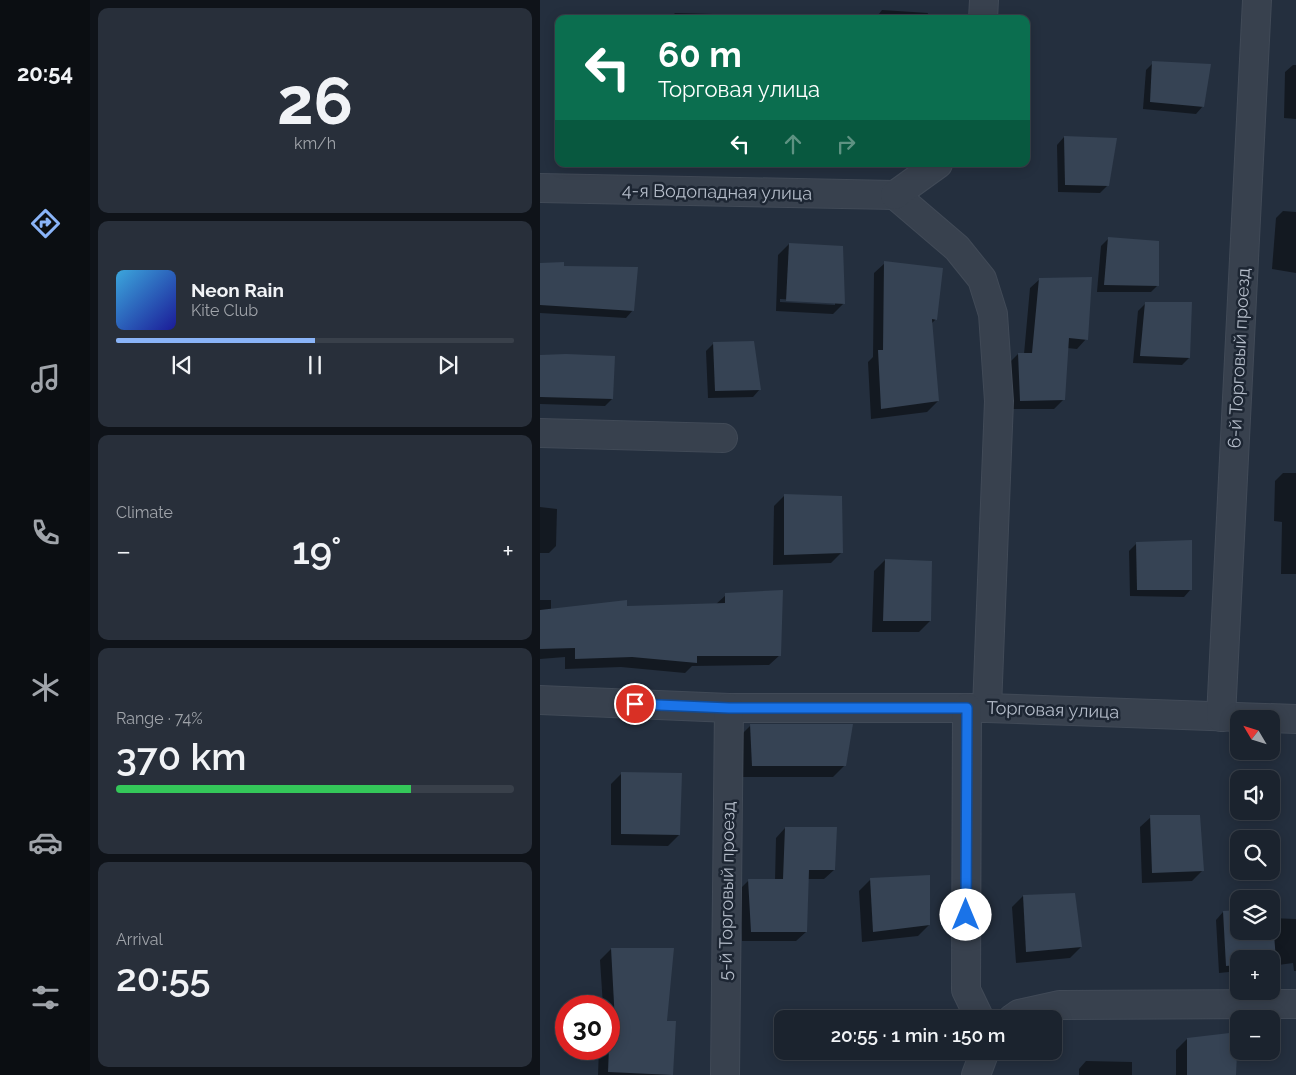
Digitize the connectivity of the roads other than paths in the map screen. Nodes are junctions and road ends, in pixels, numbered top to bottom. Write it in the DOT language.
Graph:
graph roads {
  1 [pos="984,0"];
  2 [pos="1257,0"];
  3 [pos="983,15"];
  4 [pos="934,167"];
  5 [pos="540,188"];
  6 [pos="895,195"];
  7 [pos="540,433"];
  8 [pos="723,438"];
  9 [pos="540,700"];
  10 [pos="729,708"];
  11 [pos="977,708"];
  12 [pos="1220,717"];
  13 [pos="1296,719"];
  14 [pos="1296,1004"];
  15 [pos="976,1010"];
  16 [pos="1037,1010"];
  17 [pos="982,1060"];
  18 [pos="725,1075"];
  19 [pos="976,1075"];
  1 -- 3 [label="street"];
  2 -- 12 [label="street, 6-й Торговый проезд"];
  4 -- 6 [label="street"];
  5 -- 6 [label="street, 4-я Водопадная улица"];
  6 -- 11 [label="street"];
  7 -- 8 [label="street"];
  9 -- 10 [label="street, Торговая улица"];
  10 -- 11 [label="street, Торговая улица"];
  10 -- 18 [label="street, 5-й Торговый проезд"];
  11 -- 12 [label="street, Торговая улица"];
  11 -- 15 [label="street"];
  12 -- 13 [label="street, Торговая улица"];
  14 -- 16 [label="street"];
  17 -- 19 [label="street"];
}
